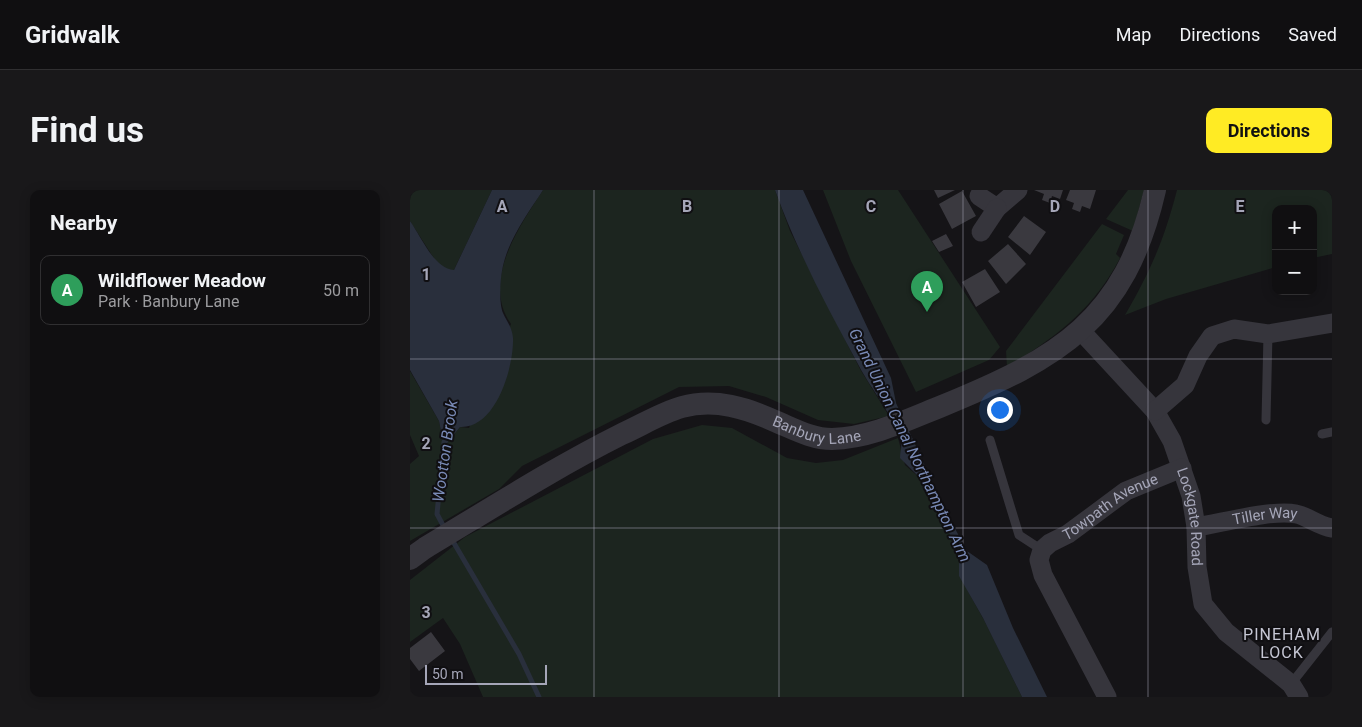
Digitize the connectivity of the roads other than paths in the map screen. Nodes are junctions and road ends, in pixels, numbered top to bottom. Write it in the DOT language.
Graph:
graph roads {
  1 [pos="1018,190"];
  2 [pos="1155,190"];
  3 [pos="979,196"];
  4 [pos="997,208"];
  5 [pos="981,232"];
  6 [pos="1332,323"];
  7 [pos="1081,332"];
  8 [pos="1268,334"];
  9 [pos="1155,411"];
  10 [pos="1266,420"];
  11 [pos="1332,432"];
  12 [pos="1322,434"];
  13 [pos="990,440"];
  14 [pos="1182,468"];
  15 [pos="1196,528"];
  16 [pos="1332,528"];
  17 [pos="1042,550"];
  18 [pos="417,553"];
  19 [pos="1332,632"];
  20 [pos="1295,690"];
  21 [pos="1107,697"];
  1 -- 4 [label="street"];
  2 -- 7 [label="street, Banbury Lane"];
  3 -- 4 [label="street"];
  4 -- 5 [label="street"];
  6 -- 8 [label="street"];
  7 -- 9 [label="street, Lockgate Road"];
  7 -- 18 [label="street, Banbury Lane"];
  8 -- 9 [label="street"];
  8 -- 10 [label="lane"];
  9 -- 14 [label="street, Lockgate Road"];
  11 -- 12 [label="lane"];
  13 -- 17 [label="lane"];
  14 -- 15 [label="street, Lockgate Road"];
  14 -- 17 [label="street, Towpath Avenue"];
  15 -- 16 [label="street, Tiller Way"];
  15 -- 20 [label="street, Lockgate Road"];
  17 -- 21 [label="street"];
  19 -- 20 [label="lane"];
}
